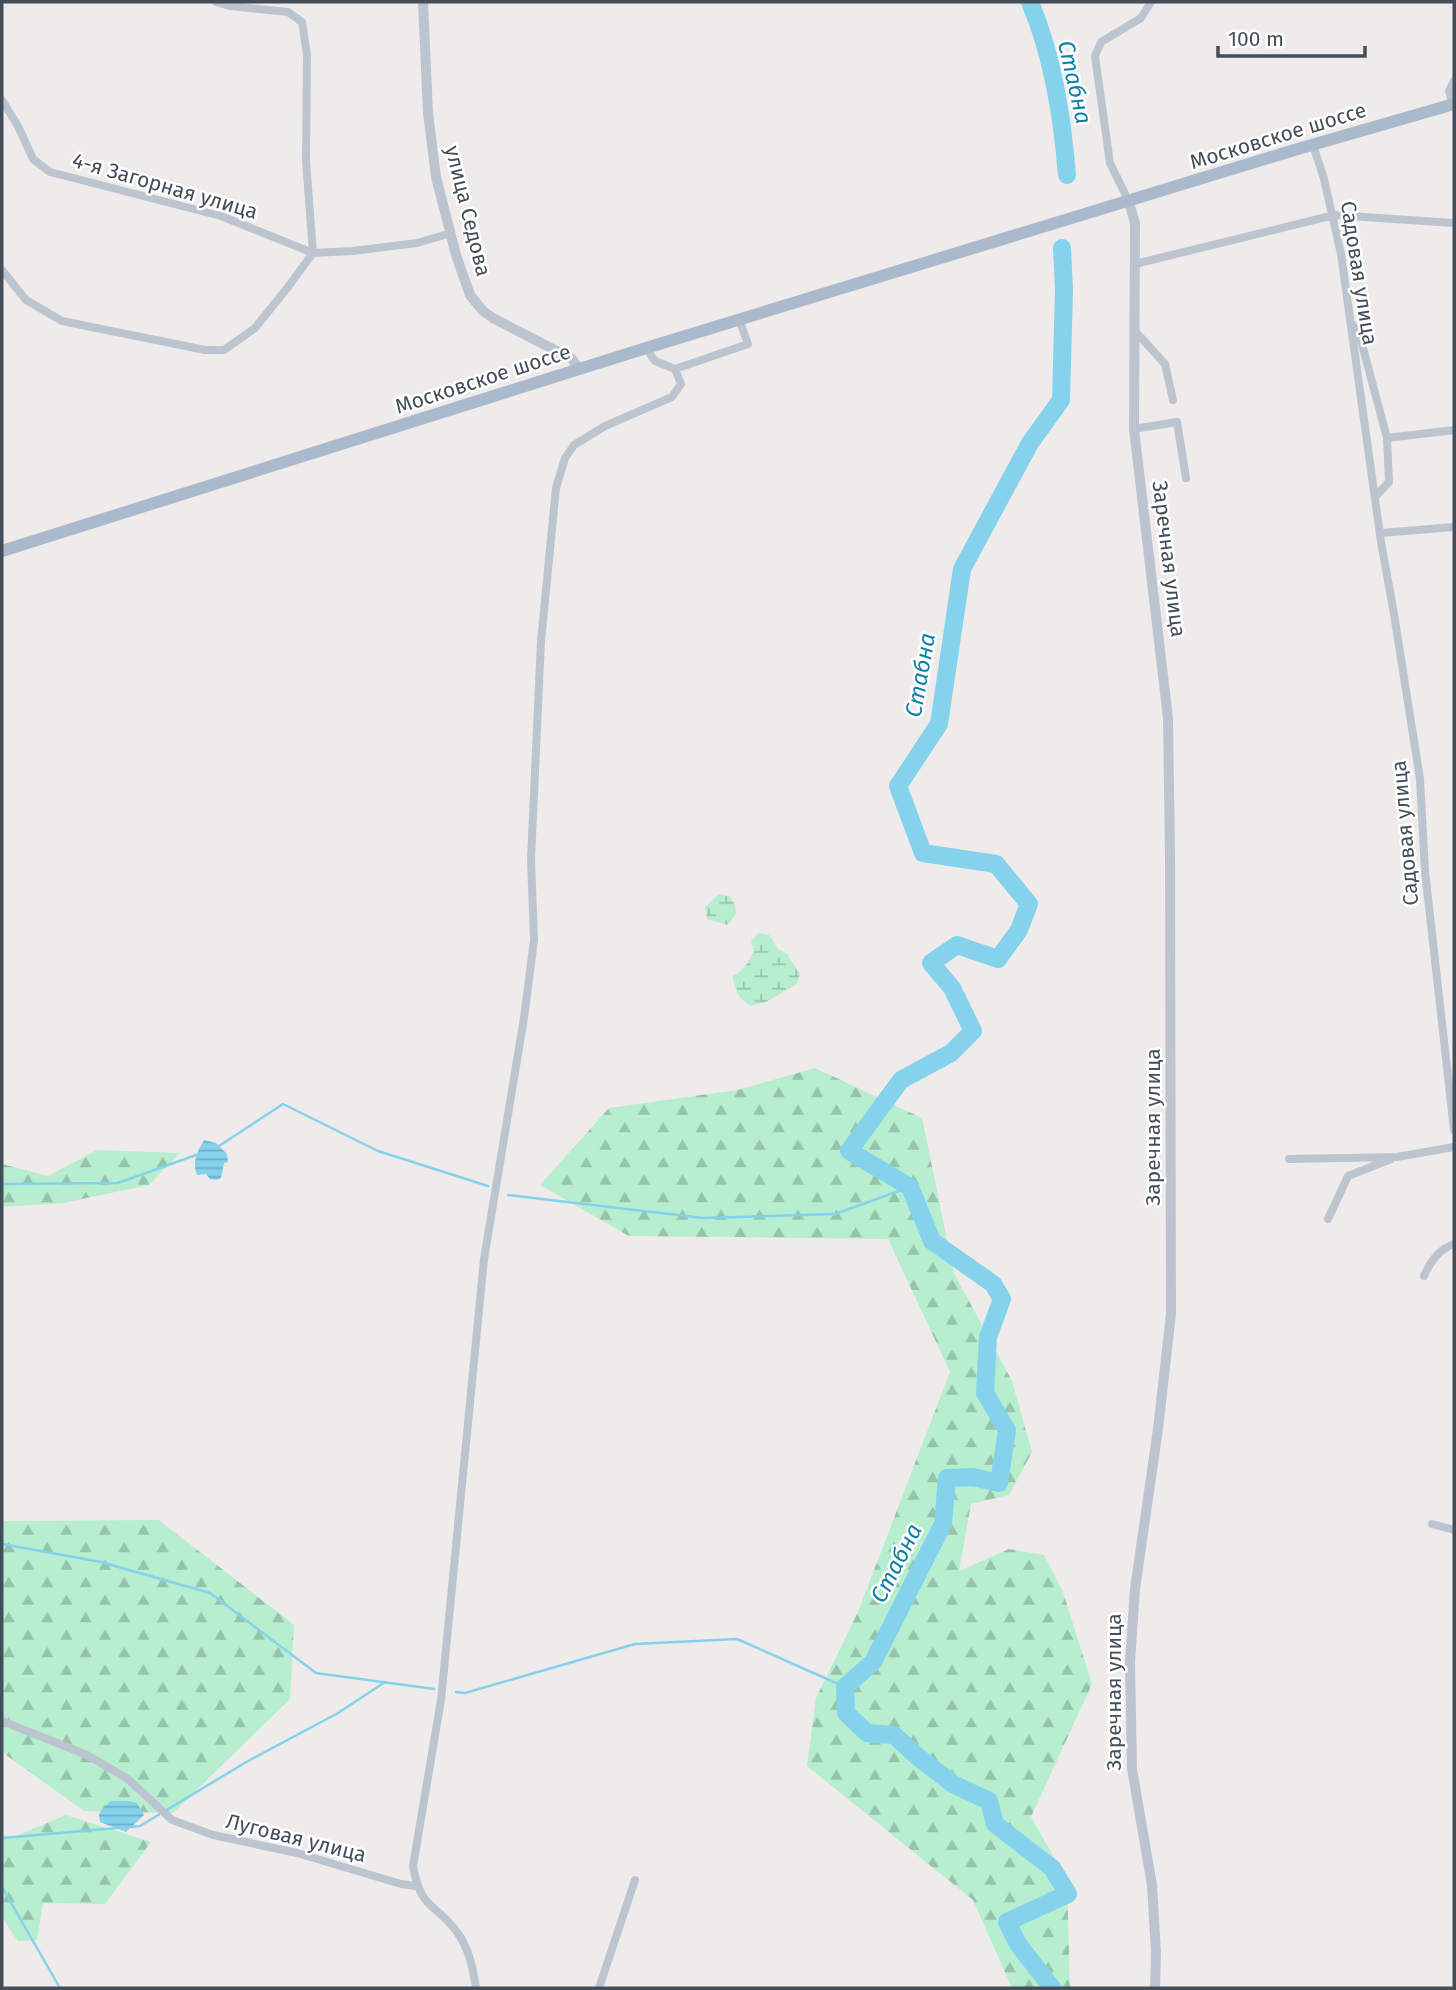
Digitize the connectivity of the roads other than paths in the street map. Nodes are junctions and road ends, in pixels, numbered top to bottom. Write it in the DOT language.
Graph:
graph roads {
  1 [pos="216,2"];
  2 [pos="423,2"];
  3 [pos="1151,2"];
  4 [pos="1454,81"];
  5 [pos="2,100"];
  6 [pos="1454,106"];
  7 [pos="1313,145"];
  8 [pos="1129,202"];
  9 [pos="1334,215"];
  10 [pos="1454,223"];
  11 [pos="451,233"];
  12 [pos="313,253"];
  13 [pos="1135,264"];
  14 [pos="2,270"];
  15 [pos="739,319"];
  16 [pos="1350,321"];
  17 [pos="1135,331"];
  18 [pos="646,348"];
  19 [pos="579,369"];
  20 [pos="675,369"];
  21 [pos="1173,400"];
  22 [pos="1134,429"];
  23 [pos="1454,430"];
  24 [pos="1387,438"];
  25 [pos="1186,478"];
  26 [pos="1375,497"];
  27 [pos="1454,527"];
  28 [pos="1381,533"];
  29 [pos="2,551"];
  30 [pos="1454,1130"];
  31 [pos="1454,1147"];
  32 [pos="1397,1157"];
  33 [pos="1289,1159"];
  34 [pos="1328,1219"];
  35 [pos="1454,1244"];
  36 [pos="1424,1276"];
  37 [pos="1432,1524"];
  38 [pos="1454,1530"];
  39 [pos="2,1721"];
  40 [pos="635,1880"];
  41 [pos="416,1885"];
  42 [pos="476,1988"];
  43 [pos="599,1988"];
  44 [pos="1155,1988"];
  1 -- 12 [label="street"];
  2 -- 11 [label="street, улица Седова"];
  3 -- 8 [label="street"];
  4 -- 6 [label="street"];
  5 -- 12 [label="street, 4-я Загорная улица"];
  6 -- 7 [label="main road, Московское шоссе"];
  7 -- 8 [label="main road, Московское шоссе"];
  7 -- 9 [label="street, Садовая улица"];
  8 -- 13 [label="street, Заречная улица"];
  8 -- 15 [label="main road, Московское шоссе"];
  9 -- 10 [label="street"];
  9 -- 13 [label="street"];
  9 -- 16 [label="street, Садовая улица"];
  11 -- 12 [label="street, 4-я Загорная улица"];
  11 -- 19 [label="street, улица Седова"];
  12 -- 14 [label="street"];
  13 -- 17 [label="street, Заречная улица"];
  15 -- 18 [label="main road, Московское шоссе"];
  15 -- 20 [label="street"];
  16 -- 24 [label="street"];
  16 -- 26 [label="street, Садовая улица"];
  17 -- 21 [label="street"];
  17 -- 22 [label="street, Заречная улица"];
  18 -- 19 [label="main road, Московское шоссе"];
  18 -- 20 [label="street"];
  19 -- 29 [label="main road, Московское шоссе"];
  20 -- 41 [label="street"];
  22 -- 25 [label="street"];
  22 -- 44 [label="street, Заречная улица"];
  23 -- 24 [label="street"];
  24 -- 26 [label="street"];
  26 -- 28 [label="street, Садовая улица"];
  27 -- 28 [label="street"];
  28 -- 30 [label="street, Садовая улица"];
  31 -- 32 [label="street"];
  32 -- 33 [label="street"];
  32 -- 34 [label="street"];
  35 -- 36 [label="street"];
  37 -- 38 [label="street"];
  39 -- 41 [label="street, Луговая улица"];
  40 -- 43 [label="street"];
  41 -- 42 [label="street"];
}
